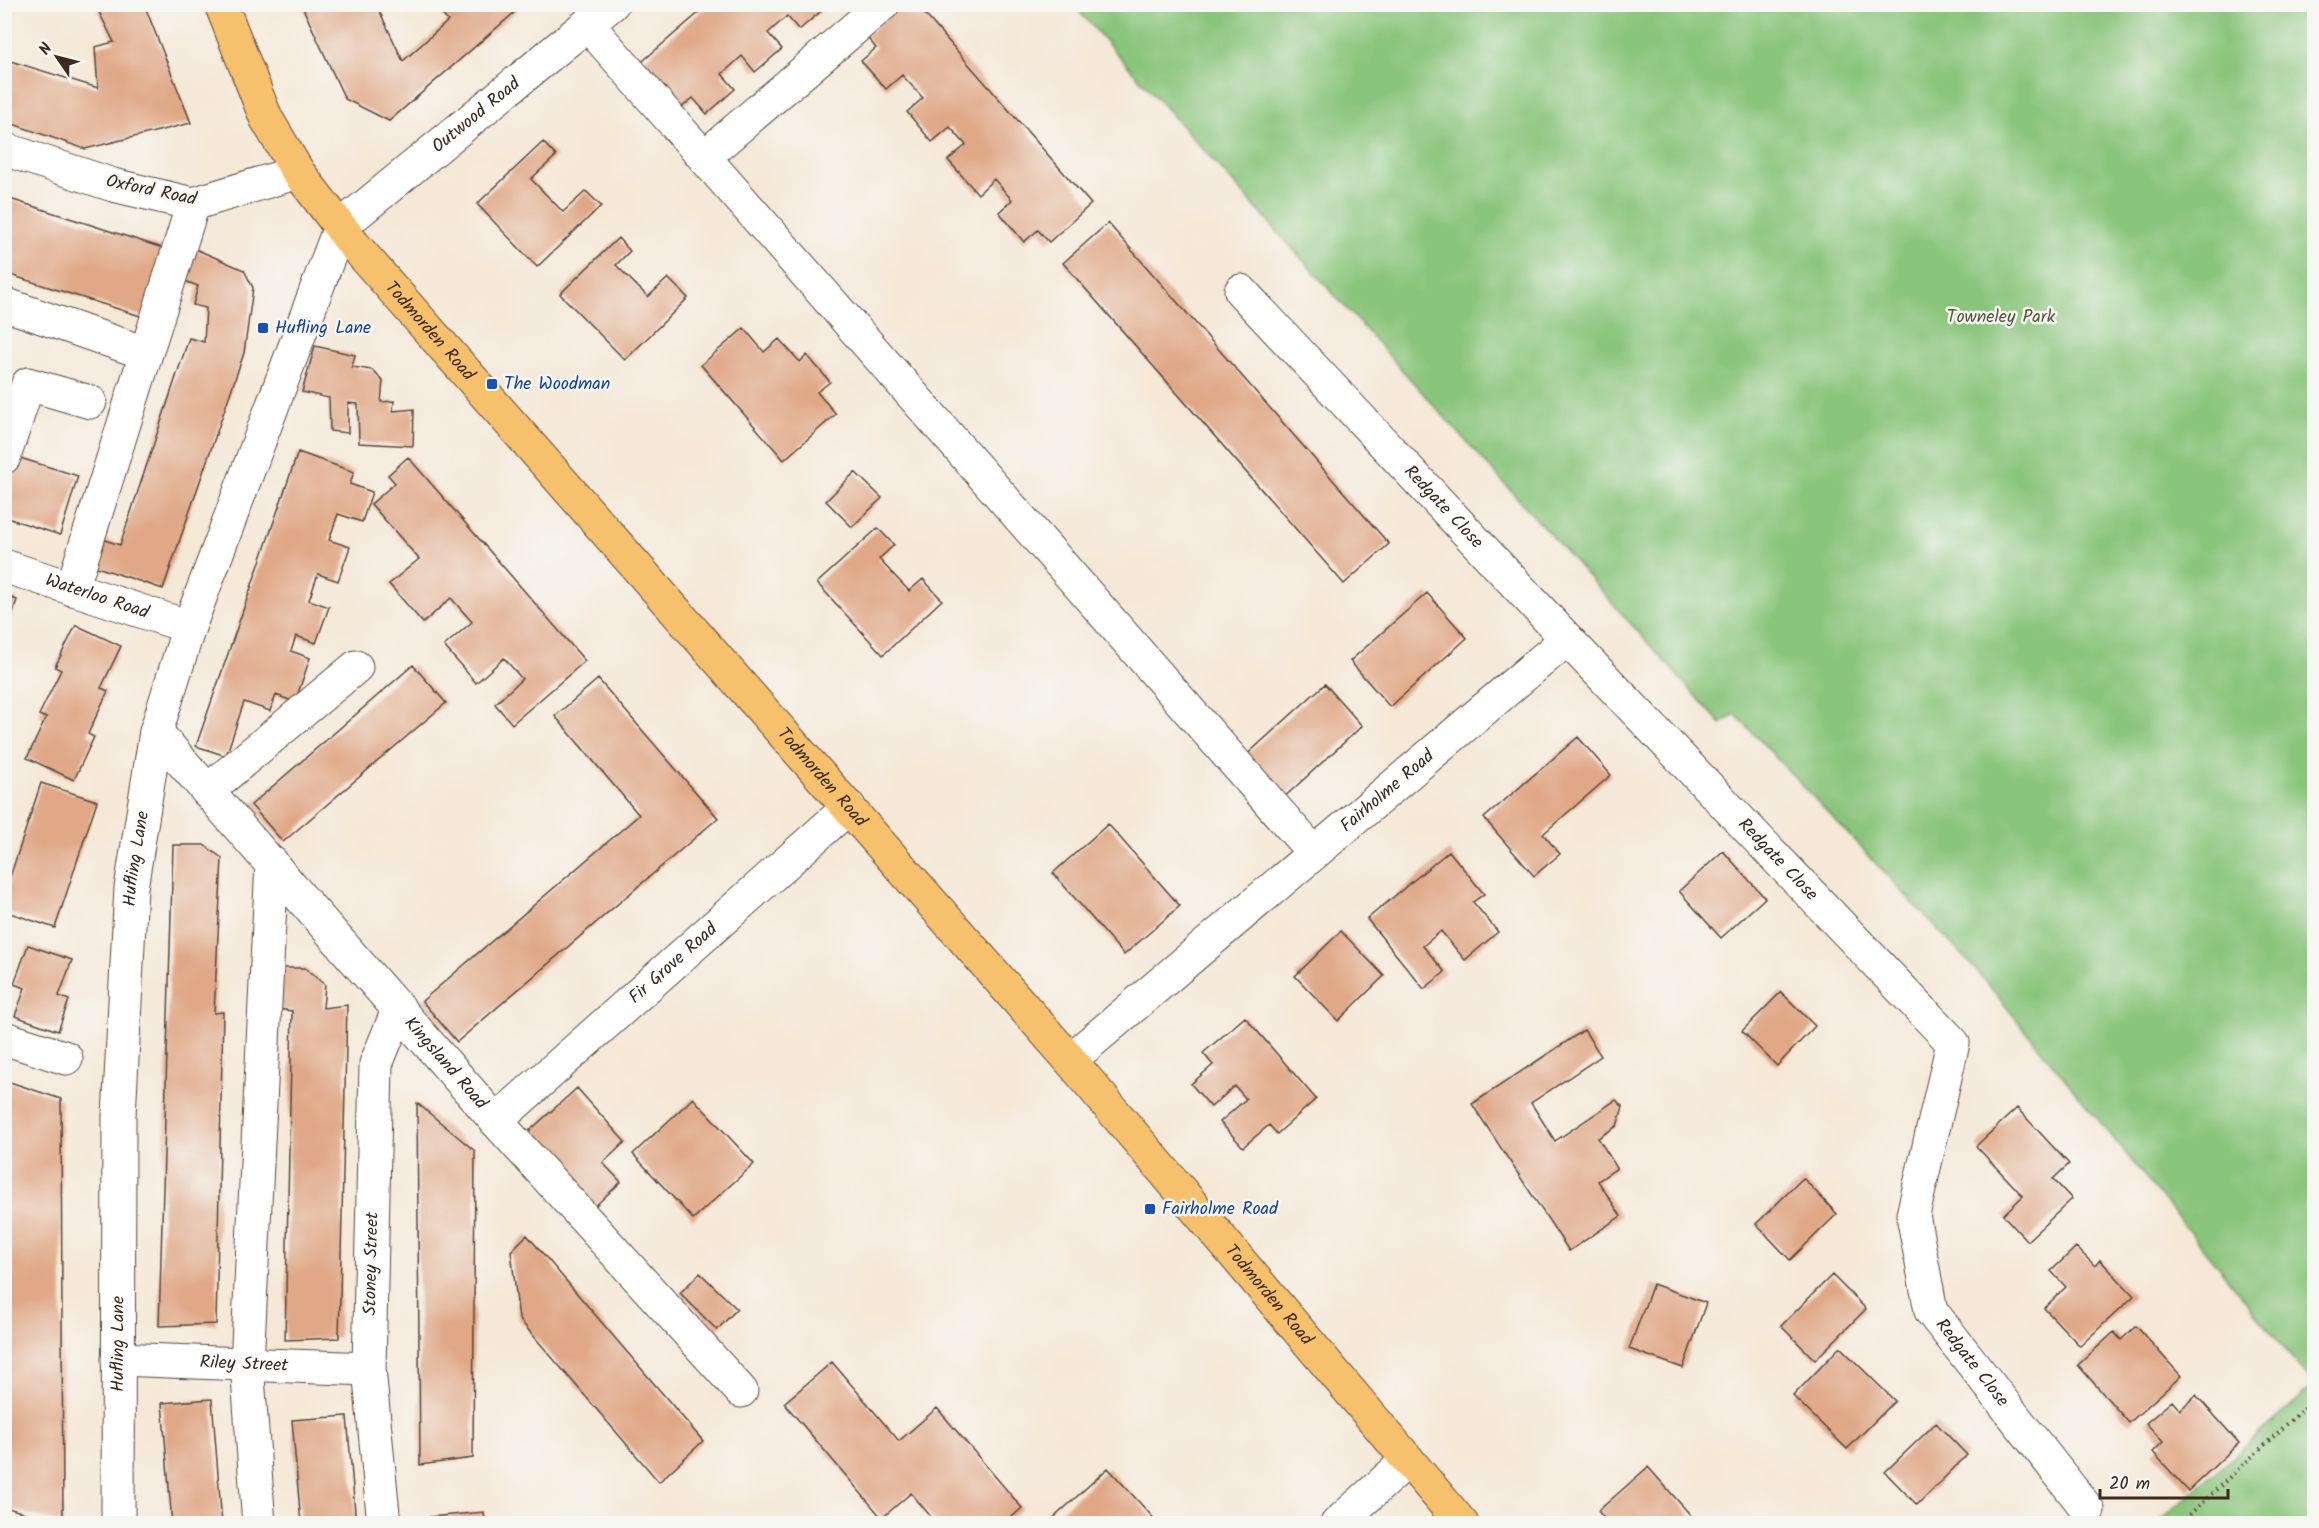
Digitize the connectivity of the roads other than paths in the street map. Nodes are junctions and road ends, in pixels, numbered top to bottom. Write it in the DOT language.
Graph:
graph roads {
  1 [pos="222,4"];
  2 [pos="883,4"];
  3 [pos="600,15"];
  4 [pos="4,149"];
  5 [pos="704,157"];
  6 [pos="298,172"];
  7 [pos="194,204"];
  8 [pos="340,227"];
  9 [pos="1241,291"];
  10 [pos="4,304"];
  11 [pos="145,353"];
  12 [pos="90,402"];
  13 [pos="4,457"];
  14 [pos="4,566"];
  15 [pos="72,589"];
  16 [pos="189,627"];
  17 [pos="1567,639"];
  18 [pos="356,667"];
  19 [pos="156,732"];
  20 [pos="207,791"];
  21 [pos="849,807"];
  22 [pos="1314,853"];
  23 [pos="272,863"];
  24 [pos="399,1008"];
  25 [pos="4,1038"];
  26 [pos="66,1058"];
  27 [pos="1070,1060"];
  28 [pos="496,1120"];
  29 [pos="118,1359"];
  30 [pos="247,1364"];
  31 [pos="369,1369"];
  32 [pos="741,1391"];
  33 [pos="1408,1460"];
  34 [pos="2088,1510"];
  35 [pos="118,1524"];
  36 [pos="259,1524"];
  37 [pos="384,1524"];
  38 [pos="1337,1524"];
  39 [pos="1462,1524"];
  1 -- 6 [label="highway, Todmorden Road"];
  2 -- 5 [label="street"];
  3 -- 5 [label="street"];
  3 -- 8 [label="street, Outwood Road"];
  4 -- 7 [label="street, Oxford Road"];
  5 -- 22 [label="street"];
  6 -- 7 [label="street, Oxford Road"];
  6 -- 8 [label="highway, Todmorden Road"];
  7 -- 11 [label="street"];
  8 -- 16 [label="street, Hufling Lane"];
  8 -- 21 [label="highway, Todmorden Road"];
  9 -- 17 [label="street, Redgate Close"];
  10 -- 11 [label="street"];
  11 -- 15 [label="street"];
  12 -- 13 [label="street"];
  14 -- 15 [label="street, Waterloo Road"];
  15 -- 16 [label="street, Waterloo Road"];
  16 -- 19 [label="street, Hufling Lane"];
  17 -- 22 [label="street, Fairholme Road"];
  17 -- 34 [label="street, Redgate Close"];
  18 -- 20 [label="street"];
  19 -- 20 [label="street, Kingsland Road"];
  19 -- 29 [label="street, Hufling Lane"];
  20 -- 23 [label="street, Kingsland Road"];
  21 -- 27 [label="highway, Todmorden Road"];
  21 -- 28 [label="street, Fir Grove Road"];
  22 -- 27 [label="street, Fairholme Road"];
  23 -- 24 [label="street, Kingsland Road"];
  23 -- 30 [label="street"];
  24 -- 28 [label="street, Kingsland Road"];
  24 -- 31 [label="street, Stoney Street"];
  25 -- 26 [label="street"];
  27 -- 33 [label="highway, Todmorden Road"];
  28 -- 32 [label="street, Kingsland Road"];
  29 -- 30 [label="street, Riley Street"];
  29 -- 35 [label="street, Hufling Lane"];
  30 -- 31 [label="street, Riley Street"];
  30 -- 36 [label="street"];
  31 -- 37 [label="street, Stoney Street"];
  33 -- 38 [label="street"];
  33 -- 39 [label="highway, Todmorden Road"];
}
